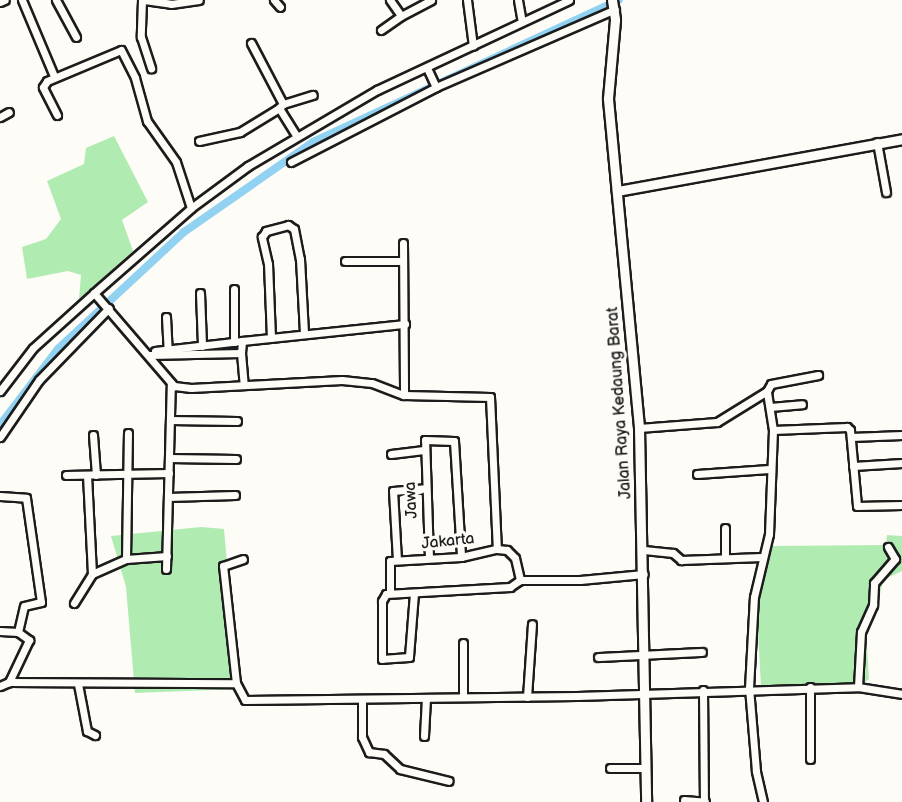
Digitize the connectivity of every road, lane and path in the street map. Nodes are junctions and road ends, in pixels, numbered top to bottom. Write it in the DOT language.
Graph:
graph roads {
  1 [pos="5,0"];
  2 [pos="22,0"];
  3 [pos="56,0"];
  4 [pos="143,0"];
  5 [pos="199,0"];
  6 [pos="274,0"];
  7 [pos="390,0"];
  8 [pos="431,0"];
  9 [pos="467,0"];
  10 [pos="518,0"];
  11 [pos="569,0"];
  12 [pos="0,2"];
  13 [pos="613,4"];
  14 [pos="280,7"];
  15 [pos="401,16"];
  16 [pos="522,22"];
  17 [pos="381,30"];
  18 [pos="76,37"];
  19 [pos="251,44"];
  20 [pos="473,46"];
  21 [pos="151,68"];
  22 [pos="428,70"];
  23 [pos="54,76"];
  24 [pos="435,87"];
  25 [pos="313,95"];
  26 [pos="281,106"];
  27 [pos="9,111"];
  28 [pos="57,115"];
  29 [pos="0,117"];
  30 [pos="296,135"];
  31 [pos="902,139"];
  32 [pos="199,141"];
  33 [pos="877,142"];
  34 [pos="291,162"];
  35 [pos="617,191"];
  36 [pos="886,192"];
  37 [pos="191,208"];
  38 [pos="403,243"];
  39 [pos="345,261"];
  40 [pos="403,261"];
  41 [pos="234,288"];
  42 [pos="200,293"];
  43 [pos="95,294"];
  44 [pos="108,307"];
  45 [pos="166,317"];
  46 [pos="405,324"];
  47 [pos="304,334"];
  48 [pos="271,338"];
  49 [pos="238,342"];
  50 [pos="202,346"];
  51 [pos="168,350"];
  52 [pos="148,353"];
  53 [pos="241,353"];
  54 [pos="818,375"];
  55 [pos="171,383"];
  56 [pos="244,385"];
  57 [pos="1,387"];
  58 [pos="768,392"];
  59 [pos="404,395"];
  60 [pos="802,405"];
  61 [pos="770,407"];
  62 [pos="170,420"];
  63 [pos="237,421"];
  64 [pos="639,428"];
  65 [pos="773,430"];
  66 [pos="128,433"];
  67 [pos="93,435"];
  68 [pos="902,435"];
  69 [pos="0,437"];
  70 [pos="851,437"];
  71 [pos="424,450"];
  72 [pos="391,454"];
  73 [pos="169,458"];
  74 [pos="236,459"];
  75 [pos="902,463"];
  76 [pos="853,466"];
  77 [pos="769,470"];
  78 [pos="168,473"];
  79 [pos="128,474"];
  80 [pos="697,474"];
  81 [pos="87,475"];
  82 [pos="96,475"];
  83 [pos="66,476"];
  84 [pos="425,488"];
  85 [pos="235,495"];
  86 [pos="0,496"];
  87 [pos="168,497"];
  88 [pos="902,505"];
  89 [pos="725,528"];
  90 [pos="888,547"];
  91 [pos="497,549"];
  92 [pos="644,550"];
  93 [pos="167,556"];
  94 [pos="461,557"];
  95 [pos="762,557"];
  96 [pos="429,558"];
  97 [pos="725,558"];
  98 [pos="126,559"];
  99 [pos="243,559"];
  100 [pos="398,560"];
  101 [pos="166,569"];
  102 [pos="92,574"];
  103 [pos="644,574"];
  104 [pos="520,580"];
  105 [pos="390,593"];
  106 [pos="414,593"];
  107 [pos="74,603"];
  108 [pos="532,624"];
  109 [pos="0,631"];
  110 [pos="18,632"];
  111 [pos="463,643"];
  112 [pos="702,652"];
  113 [pos="644,655"];
  114 [pos="598,657"];
  115 [pos="9,682"];
  116 [pos="236,683"];
  117 [pos="78,684"];
  118 [pos="0,686"];
  119 [pos="810,687"];
  120 [pos="858,687"];
  121 [pos="750,688"];
  122 [pos="703,690"];
  123 [pos="642,694"];
  124 [pos="902,694"];
  125 [pos="463,697"];
  126 [pos="527,697"];
  127 [pos="426,698"];
  128 [pos="362,699"];
  129 [pos="95,735"];
  130 [pos="424,736"];
  131 [pos="810,759"];
  132 [pos="610,768"];
  133 [pos="644,768"];
  134 [pos="448,781"];
  135 [pos="684,800"];
  136 [pos="646,802"];
  137 [pos="705,802"];
  138 [pos="763,802"];
  1 -- 12 [label="street"];
  2 -- 23 [label="street"];
  3 -- 18 [label="street"];
  4 -- 5 [label="street"];
  4 -- 21 [label="street"];
  6 -- 14 [label="street"];
  7 -- 15 [label="street"];
  8 -- 15 [label="street"];
  9 -- 20 [label="street"];
  10 -- 16 [label="street"];
  11 -- 16 [label="street"];
  13 -- 24 [label="street"];
  13 -- 35 [label="street, Jalan Raya Kedaung Barat"];
  15 -- 17 [label="street"];
  16 -- 20 [label="street"];
  19 -- 26 [label="street"];
  20 -- 22 [label="street"];
  22 -- 24 [label="street"];
  22 -- 30 [label="street"];
  23 -- 28 [label="street"];
  23 -- 37 [label="street"];
  24 -- 34 [label="street"];
  25 -- 26 [label="street"];
  26 -- 30 [label="street"];
  26 -- 32 [label="street"];
  27 -- 29 [label="street"];
  30 -- 37 [label="street"];
  31 -- 33 [label="street"];
  33 -- 35 [label="street"];
  33 -- 36 [label="street"];
  35 -- 64 [label="street, Jalan Raya Kedaung Barat"];
  37 -- 43 [label="street"];
  38 -- 40 [label="street"];
  39 -- 40 [label="street"];
  40 -- 46 [label="street"];
  41 -- 49 [label="street"];
  42 -- 50 [label="street"];
  43 -- 44 [label="street"];
  43 -- 57 [label="street"];
  44 -- 52 [label="street"];
  44 -- 69 [label="street"];
  45 -- 51 [label="street"];
  46 -- 47 [label="street"];
  46 -- 59 [label="street"];
  47 -- 48 [label="street"];
  47 -- 48 [label="street"];
  48 -- 49 [label="street"];
  49 -- 50 [label="street"];
  49 -- 53 [label="street"];
  50 -- 51 [label="street"];
  51 -- 52 [label="street"];
  52 -- 53 [label="street"];
  52 -- 55 [label="street"];
  53 -- 56 [label="street"];
  54 -- 58 [label="street"];
  55 -- 56 [label="street"];
  55 -- 62 [label="street"];
  56 -- 59 [label="street"];
  58 -- 61 [label="street"];
  58 -- 64 [label="street"];
  59 -- 91 [label="street"];
  60 -- 61 [label="street"];
  61 -- 65 [label="street"];
  62 -- 63 [label="street"];
  62 -- 73 [label="street"];
  64 -- 92 [label="street, Jalan Raya Kedaung Barat"];
  65 -- 70 [label="street"];
  65 -- 77 [label="street"];
  66 -- 79 [label="street"];
  67 -- 82 [label="street"];
  68 -- 70 [label="street"];
  70 -- 76 [label="street"];
  71 -- 72 [label="street"];
  71 -- 84 [label="street, Jawa"];
  71 -- 94 [label="street, Jawa"];
  73 -- 74 [label="street"];
  73 -- 78 [label="street"];
  75 -- 76 [label="street"];
  76 -- 88 [label="street"];
  77 -- 80 [label="street"];
  77 -- 95 [label="street"];
  78 -- 79 [label="street"];
  78 -- 87 [label="street"];
  79 -- 82 [label="street"];
  79 -- 98 [label="street"];
  81 -- 82 [label="street"];
  81 -- 83 [label="street"];
  81 -- 102 [label="street"];
  84 -- 96 [label="street, Jawa"];
  84 -- 100 [label="street"];
  85 -- 87 [label="street"];
  86 -- 110 [label="street"];
  87 -- 93 [label="street"];
  89 -- 97 [label="street"];
  90 -- 120 [label="street"];
  91 -- 94 [label="street, Jakarta"];
  91 -- 104 [label="street, Jakarta"];
  92 -- 97 [label="street"];
  92 -- 103 [label="street, Jalan Raya Kedaung Barat"];
  93 -- 98 [label="street"];
  93 -- 101 [label="street"];
  94 -- 96 [label="street, Jakarta"];
  95 -- 97 [label="street"];
  95 -- 121 [label="street"];
  96 -- 100 [label="street, Jakarta"];
  98 -- 102 [label="street"];
  99 -- 116 [label="street"];
  100 -- 105 [label="street"];
  102 -- 107 [label="street"];
  103 -- 104 [label="street"];
  103 -- 113 [label="street, Jalan Raya Kedaung Barat"];
  104 -- 106 [label="street"];
  105 -- 106 [label="street"];
  105 -- 106 [label="street"];
  108 -- 126 [label="street"];
  109 -- 110 [label="street"];
  110 -- 115 [label="street"];
  111 -- 125 [label="street"];
  112 -- 113 [label="street"];
  113 -- 114 [label="street"];
  113 -- 123 [label="street, Jalan Raya Kedaung Barat"];
  115 -- 117 [label="street"];
  115 -- 118 [label="street"];
  116 -- 117 [label="street"];
  116 -- 128 [label="street"];
  117 -- 129 [label="street"];
  119 -- 120 [label="street"];
  119 -- 121 [label="street"];
  119 -- 131 [label="street"];
  120 -- 124 [label="street"];
  121 -- 122 [label="street"];
  121 -- 138 [label="street"];
  122 -- 123 [label="street"];
  122 -- 137 [label="street"];
  123 -- 126 [label="street"];
  123 -- 133 [label="street, Jalan Raya Kedaung Barat"];
  125 -- 126 [label="street"];
  125 -- 127 [label="street"];
  127 -- 128 [label="street"];
  127 -- 130 [label="street"];
  128 -- 134 [label="street"];
  132 -- 133 [label="street"];
  133 -- 136 [label="street, Jalan Raya Kedaung Barat"];
  135 -- 137 [label="street"];
}
